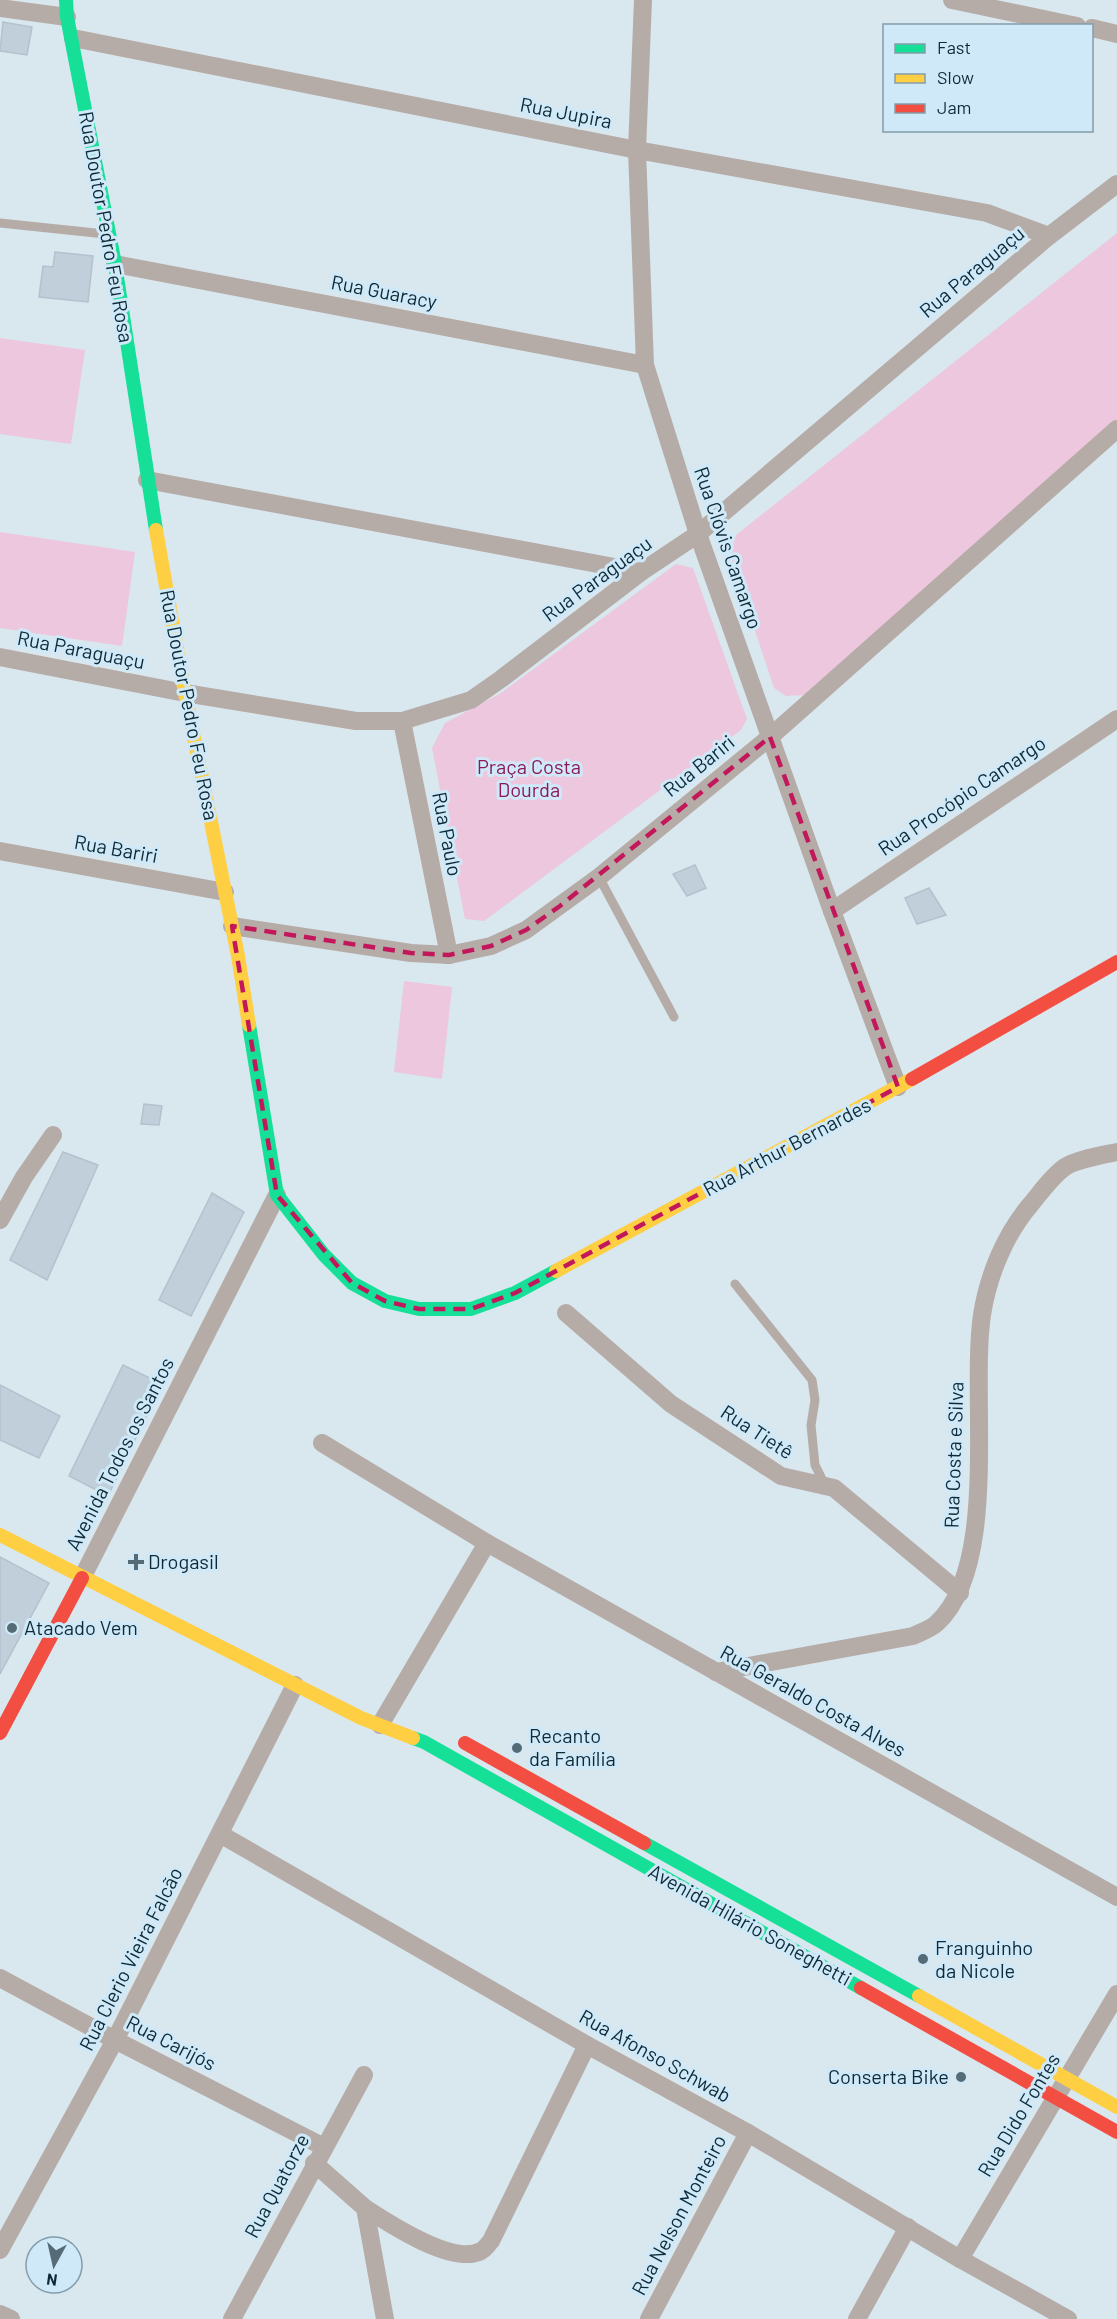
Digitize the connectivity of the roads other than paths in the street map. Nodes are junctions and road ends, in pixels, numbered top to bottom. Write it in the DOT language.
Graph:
graph roads {
  1 [pos="643,0"];
  2 [pos="952,0"];
  3 [pos="0,8"];
  4 [pos="67,8"];
  5 [pos="1067,24"];
  6 [pos="1093,28"];
  7 [pos="1117,34"];
  8 [pos="73,38"];
  9 [pos="637,150"];
  10 [pos="1117,183"];
  11 [pos="0,223"];
  12 [pos="109,234"];
  13 [pos="1049,236"];
  14 [pos="115,264"];
  15 [pos="645,365"];
  16 [pos="1117,429"];
  17 [pos="147,480"];
  18 [pos="698,534"];
  19 [pos="641,572"];
  20 [pos="0,657"];
  21 [pos="185,693"];
  22 [pos="1117,719"];
  23 [pos="402,721"];
  24 [pos="770,737"];
  25 [pos="0,851"];
  26 [pos="599,877"];
  27 [pos="225,891"];
  28 [pos="832,911"];
  29 [pos="232,926"];
  30 [pos="449,955"];
  31 [pos="1117,963"];
  32 [pos="674,1017"];
  33 [pos="898,1087"];
  34 [pos="52,1135"];
  35 [pos="1117,1152"];
  36 [pos="277,1196"];
  37 [pos="0,1220"];
  38 [pos="735,1284"];
  39 [pos="450,1310"];
  40 [pos="566,1313"];
  41 [pos="322,1443"];
  42 [pos="825,1485"];
  43 [pos="0,1535"];
  44 [pos="487,1543"];
  45 [pos="82,1578"];
  46 [pos="960,1593"];
  47 [pos="716,1672"];
  48 [pos="295,1685"];
  49 [pos="391,1717"];
  50 [pos="0,1733"];
  51 [pos="452,1736"];
  52 [pos="220,1834"];
  53 [pos="1117,1897"];
  54 [pos="0,1978"];
  55 [pos="903,1987"];
  56 [pos="1117,1994"];
  57 [pos="892,2005"];
  58 [pos="115,2040"];
  59 [pos="587,2045"];
  60 [pos="364,2075"];
  61 [pos="1067,2079"];
  62 [pos="1056,2096"];
  63 [pos="1117,2107"];
  64 [pos="1117,2132"];
  65 [pos="748,2133"];
  66 [pos="324,2146"];
  67 [pos="314,2163"];
  68 [pos="364,2208"];
  69 [pos="908,2227"];
  70 [pos="0,2250"];
  71 [pos="960,2259"];
  72 [pos="0,2314"];
  73 [pos="1062,2318"];
  74 [pos="10,2319"];
  75 [pos="232,2319"];
  76 [pos="385,2319"];
  77 [pos="650,2319"];
  78 [pos="857,2319"];
  1 -- 9 [label="street, Rua Clóvis Camargo"];
  2 -- 5 [label="street"];
  3 -- 4 [label="street"];
  4 -- 8 [label="street, Rua Doutor Pedro Feu Rosa"];
  6 -- 7 [label="street"];
  8 -- 9 [label="street, Rua Jupira"];
  8 -- 12 [label="street, Rua Doutor Pedro Feu Rosa"];
  9 -- 13 [label="street, Rua Jupira"];
  9 -- 15 [label="street, Rua Clóvis Camargo"];
  10 -- 13 [label="street, Rua Paraguaçu"];
  11 -- 12 [label="lane"];
  12 -- 14 [label="street, Rua Doutor Pedro Feu Rosa"];
  13 -- 18 [label="street, Rua Paraguaçu"];
  14 -- 15 [label="street, Rua Guaracy"];
  14 -- 17 [label="street, Rua Doutor Pedro Feu Rosa"];
  15 -- 18 [label="street, Rua Clóvis Camargo"];
  16 -- 24 [label="street, Rua Bariri"];
  17 -- 19 [label="street"];
  17 -- 21 [label="street, Rua Doutor Pedro Feu Rosa"];
  18 -- 19 [label="street, Rua Paraguaçu"];
  18 -- 24 [label="street, Rua Clóvis Camargo"];
  19 -- 23 [label="street, Rua Paraguaçu"];
  20 -- 21 [label="street, Rua Paraguaçu"];
  21 -- 23 [label="street, Rua Paraguaçu"];
  21 -- 27 [label="street, Rua Doutor Pedro Feu Rosa"];
  22 -- 28 [label="street, Rua Procópio Camargo"];
  23 -- 30 [label="street, Rua Paulo"];
  24 -- 26 [label="street, Rua Bariri"];
  24 -- 28 [label="street, Rua Clóvis Camargo"];
  25 -- 27 [label="street, Rua Bariri"];
  26 -- 30 [label="street, Rua Bariri"];
  26 -- 32 [label="lane"];
  27 -- 29 [label="street, Rua Doutor Pedro Feu Rosa"];
  28 -- 33 [label="street, Rua Clóvis Camargo"];
  29 -- 30 [label="street, Rua Bariri"];
  29 -- 36 [label="street, Rua Doutor Pedro Feu Rosa"];
  31 -- 33 [label="street, Rua Arthur Bernardes"];
  33 -- 39 [label="street, Rua Arthur Bernardes"];
  34 -- 37 [label="street"];
  35 -- 46 [label="street, Rua Costa e Silva"];
  36 -- 39 [label="street, Rua Doutor Pedro Feu Rosa"];
  36 -- 45 [label="street, Avenida Todos os Santos"];
  38 -- 42 [label="lane"];
  40 -- 42 [label="street, Rua Tietê"];
  41 -- 44 [label="street, Rua Geraldo Costa Alves"];
  42 -- 46 [label="street, Rua Tietê"];
  43 -- 45 [label="street, Avenida Hilário Soneghetti"];
  44 -- 47 [label="street, Rua Geraldo Costa Alves"];
  44 -- 49 [label="street"];
  45 -- 48 [label="street, Avenida Hilário Soneghetti"];
  45 -- 50 [label="street, Avenida Todos os Santos"];
  46 -- 47 [label="street, Rua Costa e Silva"];
  47 -- 53 [label="street, Rua Geraldo Costa Alves"];
  48 -- 49 [label="street, Avenida Hilário Soneghetti"];
  48 -- 52 [label="street, Rua Clerio Vieira Falcão"];
  49 -- 57 [label="street, Avenida Hilário Soneghetti"];
  51 -- 55 [label="street, Avenida Hilário Soneghetti"];
  52 -- 58 [label="street, Rua Clerio Vieira Falcão"];
  52 -- 59 [label="street, Rua Afonso Schwab"];
  54 -- 58 [label="street, Rua Carijós"];
  55 -- 57 [label="street"];
  55 -- 61 [label="street, Avenida Hilário Soneghetti"];
  56 -- 61 [label="street, Rua Dido Fontes"];
  57 -- 62 [label="street, Avenida Hilário Soneghetti"];
  58 -- 66 [label="street, Rua Carijós"];
  58 -- 70 [label="street, Rua Clerio Vieira Falcão"];
  59 -- 65 [label="street, Rua Afonso Schwab"];
  59 -- 68 [label="street"];
  60 -- 66 [label="street, Rua Quatorze"];
  61 -- 62 [label="street, Rua Dido Fontes"];
  61 -- 63 [label="street, Avenida Hilário Soneghetti"];
  62 -- 64 [label="street, Avenida Hilário Soneghetti"];
  62 -- 71 [label="street, Rua Dido Fontes"];
  65 -- 69 [label="street, Rua Afonso Schwab"];
  65 -- 77 [label="street, Rua Nelson Monteiro"];
  66 -- 67 [label="street, Rua Quatorze"];
  67 -- 68 [label="street"];
  67 -- 75 [label="street, Rua Quatorze"];
  68 -- 76 [label="street"];
  69 -- 71 [label="street, Rua Afonso Schwab"];
  69 -- 78 [label="street"];
  71 -- 73 [label="street, Rua Afonso Schwab"];
  72 -- 74 [label="street"];
}
